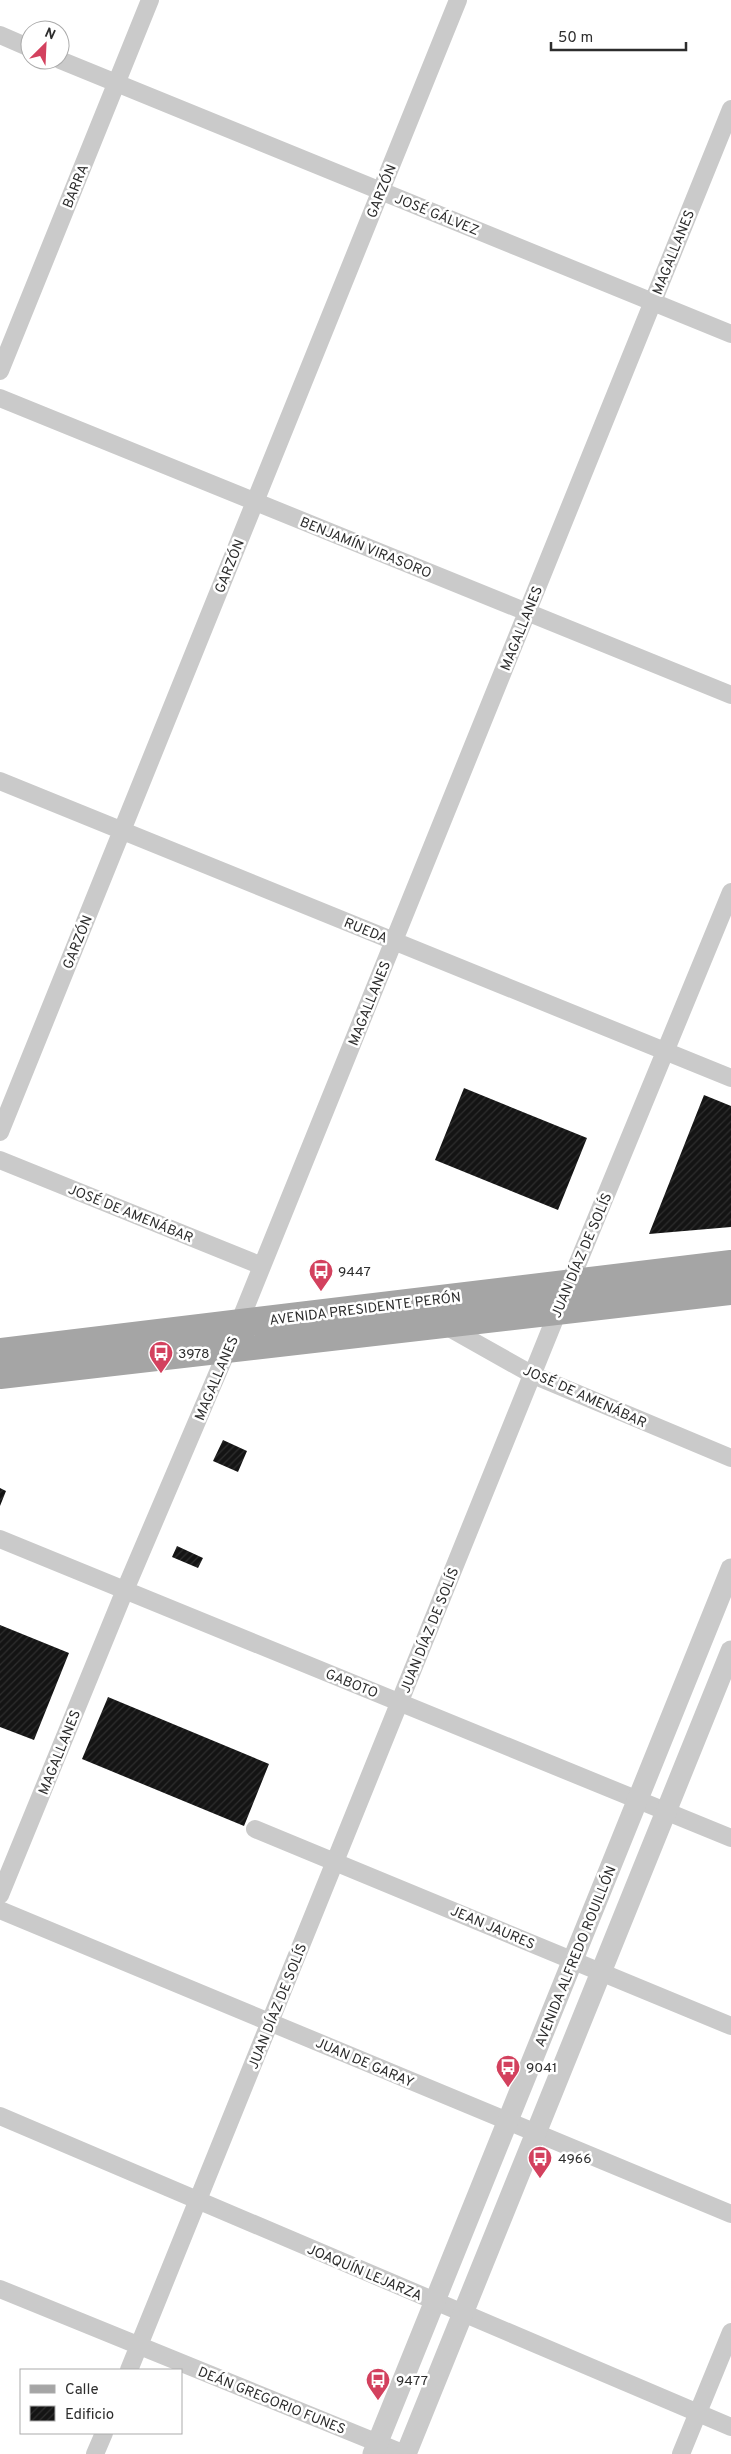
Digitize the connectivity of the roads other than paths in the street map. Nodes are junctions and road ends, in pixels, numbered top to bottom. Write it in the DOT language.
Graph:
graph roads {
  1 [pos="150,0"];
  2 [pos="458,0"];
  3 [pos="0,35"];
  4 [pos="20,44"];
  5 [pos="70,64"];
  6 [pos="117,83"];
  7 [pos="731,109"];
  8 [pos="381,191"];
  9 [pos="653,302"];
  10 [pos="731,334"];
  11 [pos="0,372"];
  12 [pos="0,398"];
  13 [pos="255,502"];
  14 [pos="527,612"];
  15 [pos="731,695"];
  16 [pos="0,781"];
  17 [pos="122,831"];
  18 [pos="731,892"];
  19 [pos="394,941"];
  20 [pos="665,1052"];
  21 [pos="731,1078"];
  22 [pos="0,1132"];
  23 [pos="0,1160"];
  24 [pos="731,1264"];
  25 [pos="262,1266"];
  26 [pos="570,1284"];
  27 [pos="731,1291"];
  28 [pos="558,1311"];
  29 [pos="239,1323"];
  30 [pos="444,1325"];
  31 [pos="228,1350"];
  32 [pos="0,1352"];
  33 [pos="532,1375"];
  34 [pos="0,1376"];
  35 [pos="731,1458"];
  36 [pos="0,1539"];
  37 [pos="731,1569"];
  38 [pos="125,1590"];
  39 [pos="731,1652"];
  40 [pos="400,1703"];
  41 [pos="638,1800"];
  42 [pos="666,1812"];
  43 [pos="255,1829"];
  44 [pos="731,1838"];
  45 [pos="336,1862"];
  46 [pos="0,1895"];
  47 [pos="0,1910"];
  48 [pos="573,1960"];
  49 [pos="602,1972"];
  50 [pos="270,2022"];
  51 [pos="731,2026"];
  52 [pos="0,2116"];
  53 [pos="508,2121"];
  54 [pos="536,2133"];
  55 [pos="198,2201"];
  56 [pos="731,2214"];
  57 [pos="0,2289"];
  58 [pos="436,2301"];
  59 [pos="464,2314"];
  60 [pos="731,2332"];
  61 [pos="139,2346"];
  62 [pos="129,2369"];
  63 [pos="698,2413"];
  64 [pos="731,2427"];
  65 [pos="104,2434"];
  66 [pos="376,2448"];
  67 [pos="96,2454"];
  68 [pos="406,2454"];
  69 [pos="681,2454"];
  1 -- 6 [label="street, BARRA"];
  2 -- 8 [label="street, GARZÓN"];
  3 -- 4 [label="street"];
  5 -- 6 [label="street, JOSÉ GÁLVEZ"];
  6 -- 8 [label="street, JOSÉ GÁLVEZ"];
  6 -- 11 [label="street, BARRA"];
  7 -- 9 [label="street, MAGALLANES"];
  8 -- 9 [label="street, JOSÉ GÁLVEZ"];
  8 -- 13 [label="street, GARZÓN"];
  9 -- 10 [label="street, JOSÉ GÁLVEZ"];
  9 -- 14 [label="street, MAGALLANES"];
  12 -- 13 [label="street, BENJAMÍN VIRASORO"];
  13 -- 14 [label="street, BENJAMÍN VIRASORO"];
  13 -- 17 [label="street, GARZÓN"];
  14 -- 15 [label="street, BENJAMÍN VIRASORO"];
  14 -- 19 [label="street, MAGALLANES"];
  16 -- 17 [label="street, RUEDA"];
  17 -- 19 [label="street, RUEDA"];
  17 -- 22 [label="street, GARZÓN"];
  18 -- 20 [label="street, JUAN DÍAZ DE SOLÍS"];
  19 -- 20 [label="street, RUEDA"];
  19 -- 25 [label="street, MAGALLANES"];
  20 -- 21 [label="street, RUEDA"];
  20 -- 26 [label="street, JUAN DÍAZ DE SOLÍS"];
  23 -- 25 [label="street, JOSÉ DE AMENÁBAR"];
  24 -- 26 [label="main road, AVENIDA PRESIDENTE PERÓN"];
  25 -- 29 [label="street, MAGALLANES"];
  26 -- 28 [label="street, JUAN DÍAZ DE SOLÍS"];
  26 -- 29 [label="main road, AVENIDA PRESIDENTE PERÓN"];
  27 -- 28 [label="main road, AVENIDA PRESIDENTE PERÓN"];
  28 -- 30 [label="main road, AVENIDA PRESIDENTE PERÓN"];
  28 -- 33 [label="street, JUAN DÍAZ DE SOLÍS"];
  29 -- 31 [label="street, MAGALLANES"];
  29 -- 32 [label="main road, AVENIDA PRESIDENTE PERÓN"];
  30 -- 31 [label="main road, AVENIDA PRESIDENTE PERÓN"];
  30 -- 33 [label="street, JOSÉ DE AMENÁBAR"];
  31 -- 34 [label="main road, AVENIDA PRESIDENTE PERÓN"];
  31 -- 38 [label="street, MAGALLANES"];
  33 -- 35 [label="street, JOSÉ DE AMENÁBAR"];
  33 -- 40 [label="street, JUAN DÍAZ DE SOLÍS"];
  36 -- 38 [label="street, GABOTO"];
  37 -- 41 [label="street, AVENIDA ALFREDO ROUILLÓN"];
  38 -- 40 [label="street, GABOTO"];
  38 -- 46 [label="street, MAGALLANES"];
  39 -- 42 [label="street"];
  40 -- 41 [label="street, GABOTO"];
  40 -- 45 [label="street, JUAN DÍAZ DE SOLÍS"];
  41 -- 42 [label="street, GABOTO"];
  41 -- 48 [label="street, AVENIDA ALFREDO ROUILLÓN"];
  42 -- 44 [label="street, GABOTO"];
  42 -- 49 [label="street"];
  43 -- 45 [label="street, JEAN JAURES"];
  45 -- 48 [label="street, JEAN JAURES"];
  45 -- 50 [label="street, JUAN DÍAZ DE SOLÍS"];
  47 -- 50 [label="street, JUAN DE GARAY"];
  48 -- 49 [label="street, JEAN JAURES"];
  48 -- 53 [label="street, AVENIDA ALFREDO ROUILLÓN"];
  49 -- 51 [label="street, JEAN JAURES"];
  49 -- 54 [label="street"];
  50 -- 53 [label="street, JUAN DE GARAY"];
  50 -- 55 [label="street, JUAN DÍAZ DE SOLÍS"];
  52 -- 55 [label="street, JOAQUÍN LEJARZA"];
  53 -- 54 [label="street, JUAN DE GARAY"];
  53 -- 58 [label="street, AVENIDA ALFREDO ROUILLÓN"];
  54 -- 56 [label="street, JUAN DE GARAY"];
  54 -- 59 [label="street"];
  55 -- 58 [label="street, JOAQUÍN LEJARZA"];
  55 -- 61 [label="street, JUAN DÍAZ DE SOLÍS"];
  57 -- 61 [label="street, DEÁN GREGORIO FUNES"];
  58 -- 59 [label="street, JOAQUÍN LEJARZA"];
  58 -- 66 [label="street, AVENIDA ALFREDO ROUILLÓN"];
  59 -- 63 [label="street, JOAQUÍN LEJARZA"];
  59 -- 68 [label="street"];
  60 -- 63 [label="street"];
  61 -- 62 [label="street, JUAN DÍAZ DE SOLÍS"];
  61 -- 66 [label="street, DEÁN GREGORIO FUNES"];
  63 -- 64 [label="street, JOAQUÍN LEJARZA"];
  63 -- 69 [label="street"];
  65 -- 67 [label="street"];
  66 -- 68 [label="street, DEÁN GREGORIO FUNES"];
}
